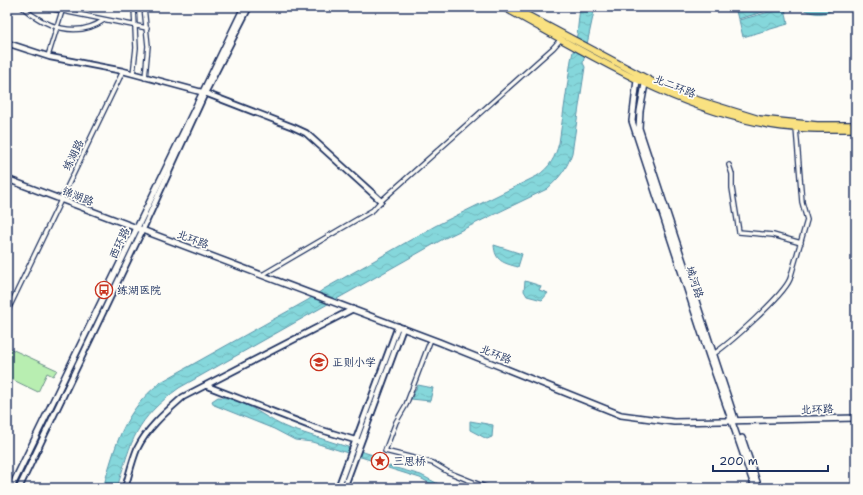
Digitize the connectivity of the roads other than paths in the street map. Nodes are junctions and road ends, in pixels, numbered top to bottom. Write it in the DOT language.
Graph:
graph roads {
  1 [pos="22,7"];
  2 [pos="43,7"];
  3 [pos="133,7"];
  4 [pos="144,7"];
  5 [pos="244,7"];
  6 [pos="249,7"];
  7 [pos="503,7"];
  8 [pos="512,7"];
  9 [pos="62,11"];
  10 [pos="104,20"];
  11 [pos="136,27"];
  12 [pos="58,28"];
  13 [pos="147,28"];
  14 [pos="561,38"];
  15 [pos="568,40"];
  16 [pos="7,43"];
  17 [pos="590,52"];
  18 [pos="48,56"];
  19 [pos="123,71"];
  20 [pos="133,74"];
  21 [pos="145,78"];
  22 [pos="637,80"];
  23 [pos="646,84"];
  24 [pos="204,93"];
  25 [pos="856,125"];
  26 [pos="796,128"];
  27 [pos="856,129"];
  28 [pos="729,165"];
  29 [pos="7,179"];
  30 [pos="61,200"];
  31 [pos="381,201"];
  32 [pos="136,229"];
  33 [pos="142,231"];
  34 [pos="801,243"];
  35 [pos="260,275"];
  36 [pos="353,309"];
  37 [pos="7,312"];
  38 [pos="401,327"];
  39 [pos="431,339"];
  40 [pos="711,355"];
  41 [pos="207,386"];
  42 [pos="856,418"];
  43 [pos="734,421"];
  44 [pos="356,440"];
  45 [pos="362,442"];
  46 [pos="11,488"];
  47 [pos="18,488"];
  48 [pos="125,488"];
  49 [pos="338,488"];
  50 [pos="344,488"];
  51 [pos="488,488"];
  52 [pos="755,488"];
  53 [pos="760,488"];
  1 -- 12 [label="street"];
  2 -- 9 [label="street"];
  3 -- 11 [label="street"];
  4 -- 13 [label="street"];
  5 -- 24 [label="main road, 西环路"];
  6 -- 24 [label="street, 西环路"];
  7 -- 14 [label="main road, 北二环路"];
  8 -- 15 [label="main road, 北二环路"];
  9 -- 10 [label="street"];
  9 -- 12 [label="street"];
  10 -- 11 [label="street"];
  10 -- 12 [label="street"];
  11 -- 13 [label="street"];
  11 -- 20 [label="street"];
  12 -- 18 [label="street"];
  13 -- 21 [label="street"];
  14 -- 15 [label="main road, 北二环路"];
  14 -- 31 [label="street"];
  15 -- 17 [label="main road, 北二环路"];
  16 -- 18 [label="street"];
  17 -- 22 [label="main road, 北二环路"];
  17 -- 25 [label="main road, 北二环路"];
  18 -- 19 [label="street"];
  19 -- 20 [label="street"];
  19 -- 30 [label="street, 练湖路"];
  20 -- 21 [label="street"];
  21 -- 24 [label="street"];
  22 -- 23 [label="main road, 北二环路"];
  22 -- 40 [label="main road, 城河路"];
  23 -- 26 [label="main road, 北二环路"];
  23 -- 40 [label="main road, 城河路"];
  24 -- 31 [label="street"];
  24 -- 32 [label="main road, 西环路"];
  24 -- 33 [label="street, 西环路"];
  26 -- 27 [label="main road, 北二环路"];
  26 -- 34 [label="street"];
  28 -- 34 [label="street"];
  29 -- 30 [label="main road, 锦湖路"];
  30 -- 32 [label="main road, 锦湖路"];
  30 -- 37 [label="street, 练湖路"];
  31 -- 35 [label="street"];
  32 -- 33 [label="main road, 锦湖路"];
  32 -- 46 [label="main road, 西环路"];
  33 -- 35 [label="main road, 北环路"];
  33 -- 47 [label="street, 西环路"];
  34 -- 40 [label="street"];
  35 -- 36 [label="main road, 北环路"];
  36 -- 38 [label="main road, 北环路"];
  36 -- 41 [label="street"];
  38 -- 39 [label="main road, 北环路"];
  38 -- 44 [label="street"];
  38 -- 45 [label="street"];
  39 -- 43 [label="main road, 北环路"];
  39 -- 51 [label="street"];
  40 -- 43 [label="main road, 城河路"];
  41 -- 44 [label="street"];
  41 -- 48 [label="street"];
  42 -- 43 [label="main road, 北环路"];
  43 -- 52 [label="main road, 城河路"];
  43 -- 53 [label="main road, 城河路"];
  44 -- 45 [label="street"];
  44 -- 49 [label="street"];
  45 -- 50 [label="street"];
}
